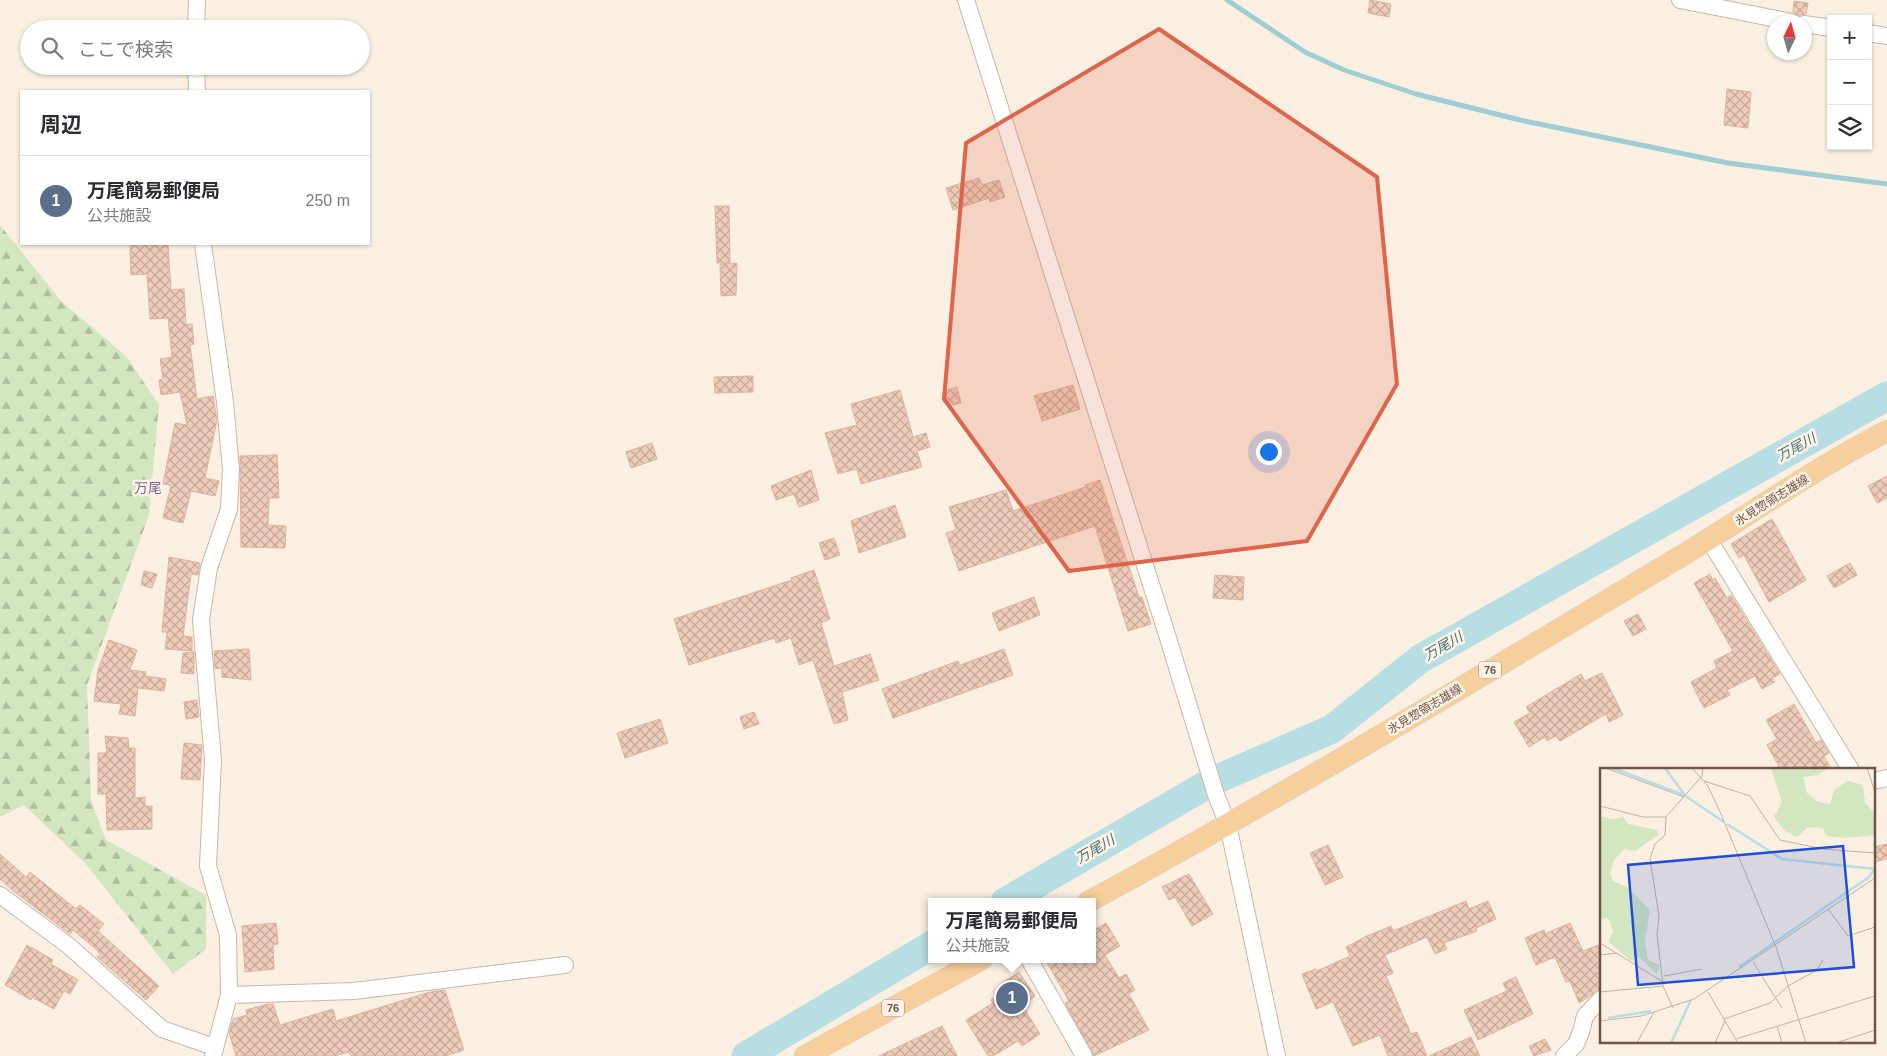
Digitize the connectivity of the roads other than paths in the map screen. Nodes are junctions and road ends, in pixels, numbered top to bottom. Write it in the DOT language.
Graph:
graph roads {
  1 [pos="197,0"];
  2 [pos="966,0"];
  3 [pos="1680,0"];
  4 [pos="1767,17"];
  5 [pos="196,20"];
  6 [pos="1812,25"];
  7 [pos="1827,27"];
  8 [pos="1872,34"];
  9 [pos="1887,36"];
  10 [pos="196,75"];
  11 [pos="197,90"];
  12 [pos="203,245"];
  13 [pos="1887,432"];
  14 [pos="1709,540"];
  15 [pos="1850,768"];
  16 [pos="1887,778"];
  17 [pos="1874,781"];
  18 [pos="1228,826"];
  19 [pos="0,895"];
  20 [pos="1095,898"];
  21 [pos="975,963"];
  22 [pos="1031,963"];
  23 [pos="565,965"];
  24 [pos="229,995"];
  25 [pos="1600,1000"];
  26 [pos="213,1052"];
  27 [pos="805,1056"];
  28 [pos="1084,1056"];
  29 [pos="1277,1056"];
  30 [pos="1564,1056"];
  1 -- 5 [label="street"];
  2 -- 18 [label="street"];
  3 -- 4 [label="street"];
  6 -- 7 [label="street"];
  8 -- 9 [label="street"];
  10 -- 11 [label="street"];
  12 -- 24 [label="street"];
  13 -- 14 [label="main road, 氷見惣領志雄線 / 76"];
  14 -- 15 [label="street"];
  14 -- 18 [label="main road, 氷見惣領志雄線 / 76"];
  16 -- 17 [label="street"];
  18 -- 20 [label="main road, 氷見惣領志雄線 / 76"];
  18 -- 29 [label="street"];
  19 -- 26 [label="street"];
  21 -- 27 [label="main road, 76"];
  22 -- 28 [label="street"];
  23 -- 24 [label="street"];
  24 -- 26 [label="street"];
  25 -- 30 [label="street"];
}
